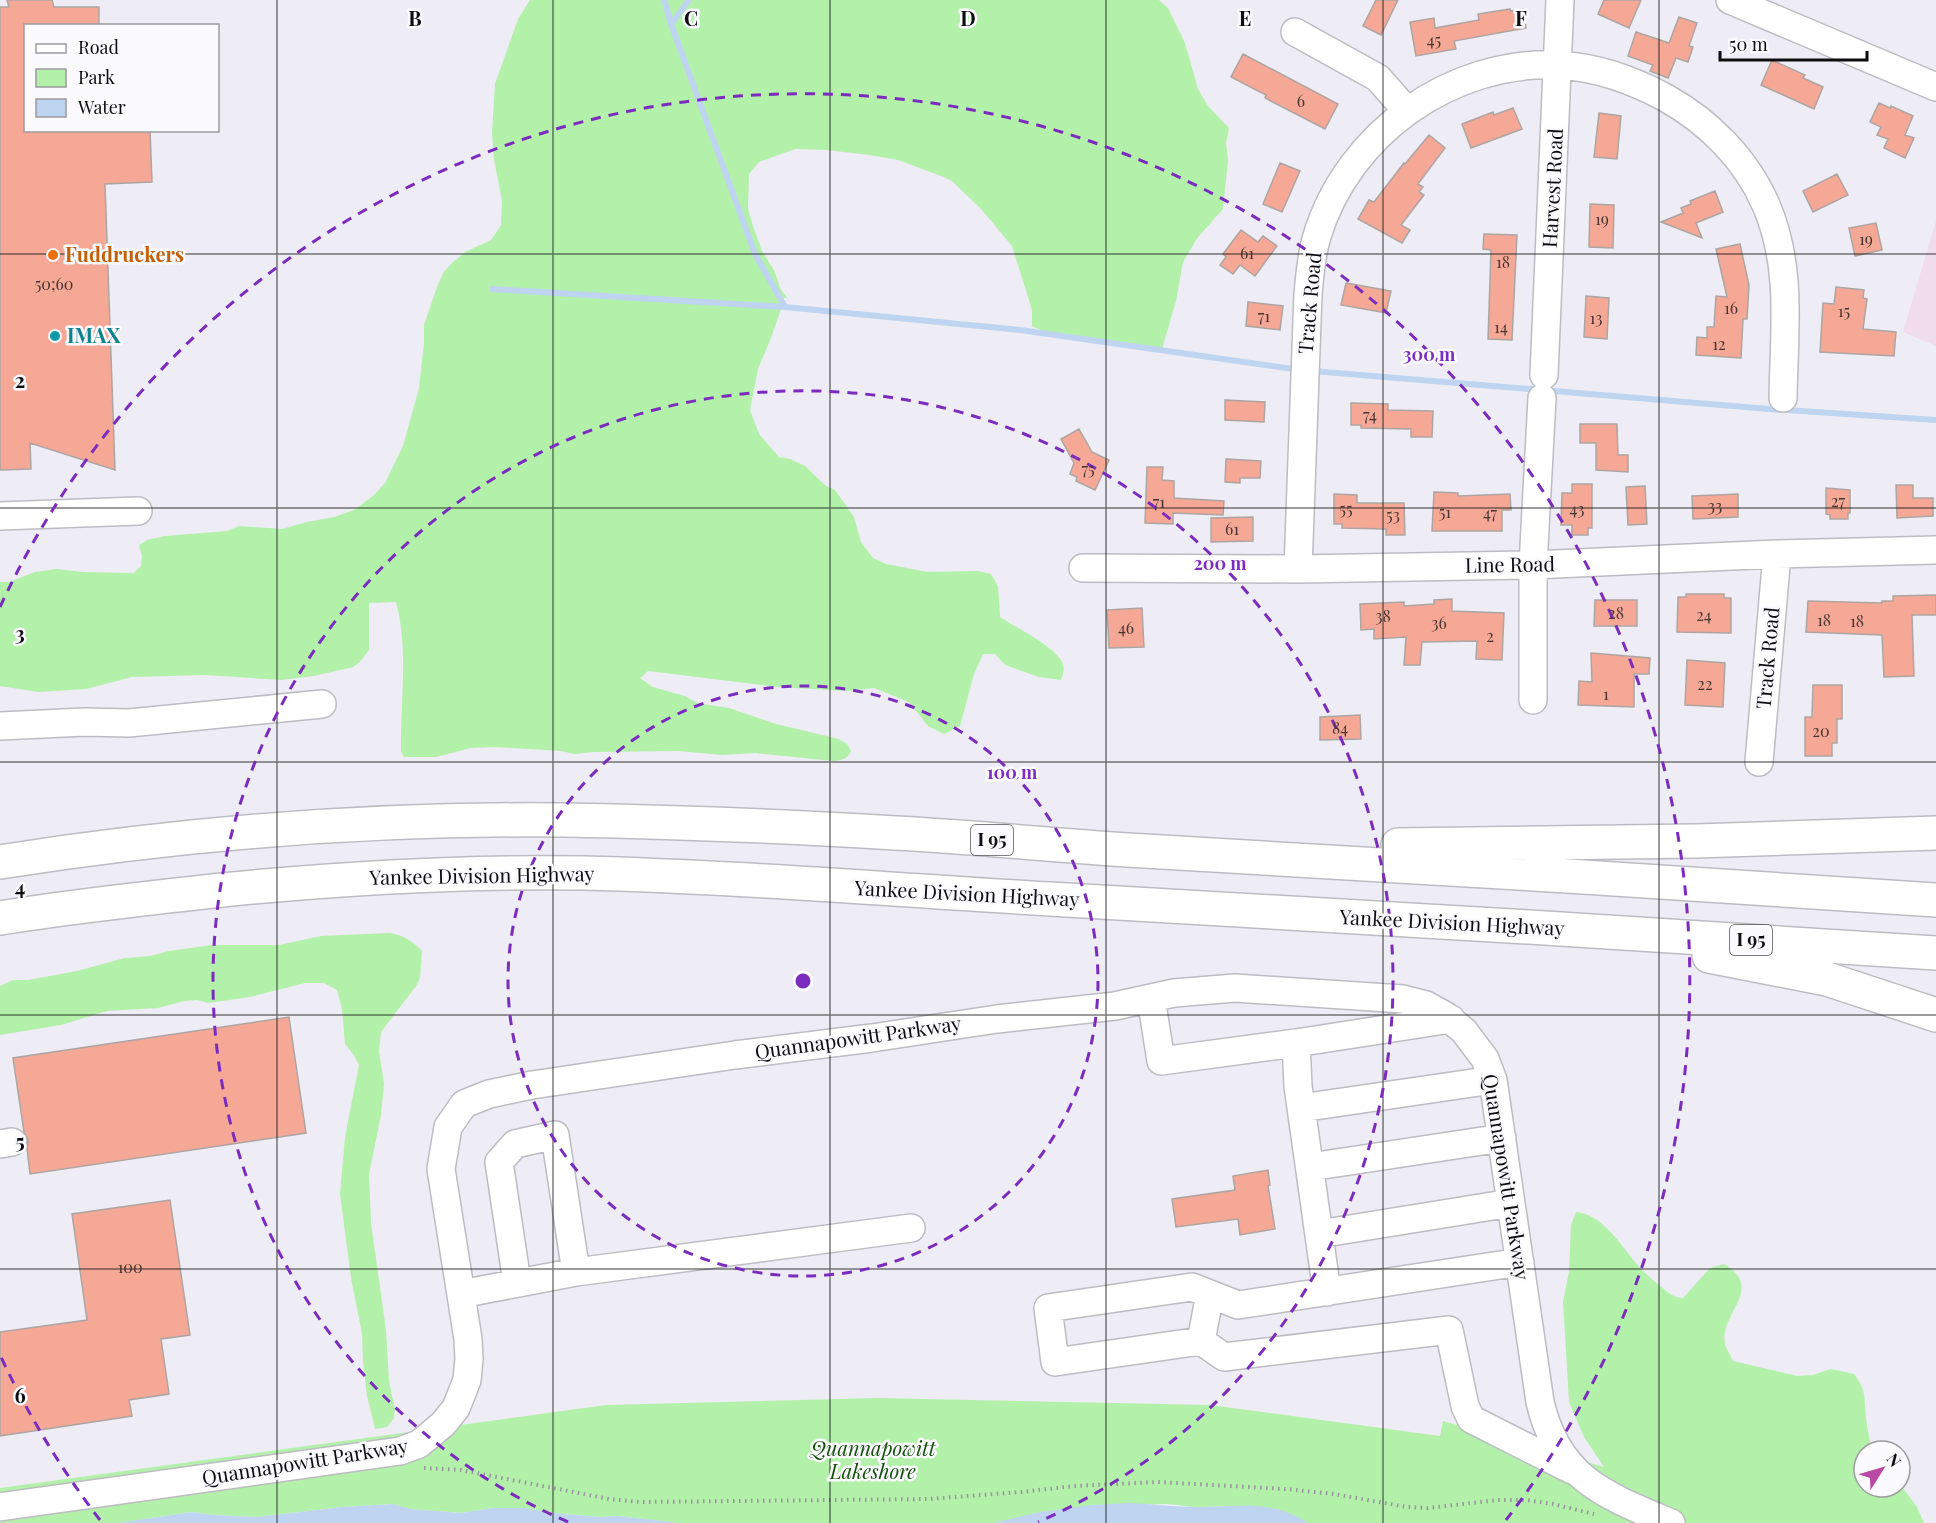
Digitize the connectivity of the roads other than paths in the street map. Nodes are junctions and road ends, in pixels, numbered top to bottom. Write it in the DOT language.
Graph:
graph roads {
  1 [pos="1560,0"];
  2 [pos="1730,0"];
  3 [pos="1295,32"];
  4 [pos="1558,65"];
  5 [pos="1936,87"];
  6 [pos="1407,111"];
  7 [pos="1783,398"];
  8 [pos="138,511"];
  9 [pos="0,516"];
  10 [pos="1936,550"];
  11 [pos="1777,554"];
  12 [pos="1533,566"];
  13 [pos="1083,568"];
  14 [pos="1298,569"];
  15 [pos="1533,700"];
  16 [pos="322,704"];
  17 [pos="0,726"];
  18 [pos="1759,762"];
  19 [pos="1936,833"];
  20 [pos="1167,852"];
  21 [pos="0,862"];
  22 [pos="137,899"];
  23 [pos="1936,900"];
  24 [pos="0,918"];
  25 [pos="1566,930"];
  26 [pos="0,940"];
  27 [pos="1936,953"];
  28 [pos="1151,998"];
  29 [pos="1936,1015"];
  30 [pos="1451,1019"];
  31 [pos="1296,1043"];
  32 [pos="1493,1080"];
  33 [pos="1301,1108"];
  34 [pos="1502,1138"];
  35 [pos="1310,1167"];
  36 [pos="1511,1203"];
  37 [pos="910,1228"];
  38 [pos="1319,1234"];
  39 [pos="1520,1262"];
  40 [pos="576,1272"];
  41 [pos="517,1282"];
  42 [pos="1327,1292"];
  43 [pos="461,1294"];
  44 [pos="1210,1294"];
  45 [pos="1201,1341"];
  46 [pos="1576,1472"];
  47 [pos="0,1507"];
  48 [pos="1671,1523"];
  1 -- 4 [label="street, Harvest Road"];
  2 -- 5 [label="street"];
  3 -- 6 [label="street"];
  4 -- 6 [label="street, Track Road"];
  4 -- 7 [label="street, Track Road"];
  4 -- 12 [label="street, Harvest Road"];
  6 -- 14 [label="street, Track Road"];
  8 -- 9 [label="street"];
  10 -- 11 [label="street, Line Road"];
  11 -- 12 [label="street, Line Road"];
  11 -- 18 [label="street, Track Road"];
  12 -- 14 [label="street, Line Road"];
  12 -- 15 [label="street, Harvest Road"];
  13 -- 14 [label="street, Line Road"];
  16 -- 17 [label="street"];
  19 -- 20 [label="highway"];
  20 -- 21 [label="highway, I 95"];
  20 -- 23 [label="highway, I 95"];
  22 -- 24 [label="highway, Yankee Division Highway / I 95"];
  22 -- 25 [label="highway, Yankee Division Highway / I 95"];
  22 -- 26 [label="highway"];
  25 -- 27 [label="highway, Yankee Division Highway / I 95"];
  25 -- 29 [label="highway"];
  28 -- 30 [label="street, Quannapowitt Parkway"];
  28 -- 31 [label="street"];
  28 -- 43 [label="street, Quannapowitt Parkway"];
  30 -- 31 [label="street"];
  30 -- 32 [label="street, Quannapowitt Parkway"];
  31 -- 33 [label="street"];
  32 -- 33 [label="street"];
  32 -- 34 [label="street, Quannapowitt Parkway"];
  33 -- 35 [label="street"];
  34 -- 35 [label="street"];
  34 -- 36 [label="street, Quannapowitt Parkway"];
  35 -- 38 [label="street"];
  36 -- 38 [label="street"];
  36 -- 39 [label="street, Quannapowitt Parkway"];
  37 -- 40 [label="street"];
  38 -- 42 [label="street"];
  39 -- 42 [label="street"];
  39 -- 46 [label="street, Quannapowitt Parkway"];
  40 -- 41 [label="street"];
  40 -- 41 [label="street"];
  41 -- 43 [label="street"];
  42 -- 44 [label="street"];
  43 -- 47 [label="street, Quannapowitt Parkway"];
  44 -- 45 [label="street"];
  44 -- 45 [label="street"];
  45 -- 46 [label="street"];
  46 -- 48 [label="street, Quannapowitt Parkway"];
}
